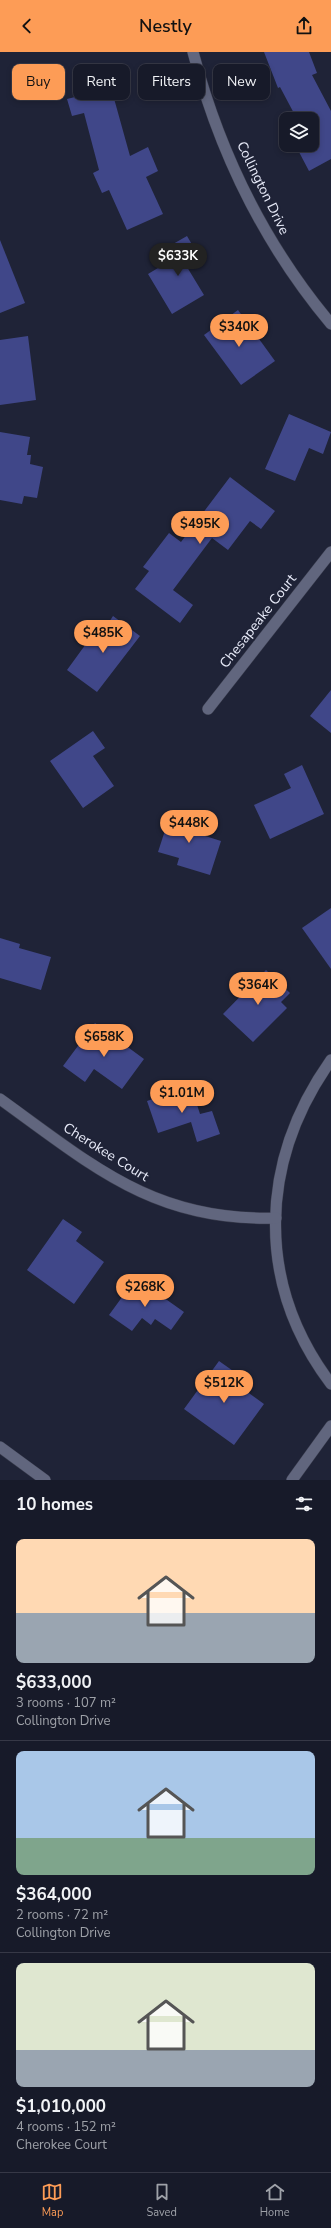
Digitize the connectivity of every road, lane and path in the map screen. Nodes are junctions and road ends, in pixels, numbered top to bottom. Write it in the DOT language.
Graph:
graph roads {
  1 [pos="192,52"];
  2 [pos="331,324"];
  3 [pos="331,552"];
  4 [pos="208,709"];
  5 [pos="331,1060"];
  6 [pos="0,1099"];
  7 [pos="276,1218"];
  8 [pos="331,1384"];
  9 [pos="331,1426"];
  10 [pos="0,1447"];
  11 [pos="45,1480"];
  12 [pos="292,1480"];
  1 -- 2 [label="street, Collington Drive"];
  3 -- 4 [label="street, Chesapeake Court"];
  5 -- 7 [label="street"];
  6 -- 7 [label="street, Cherokee Court"];
  7 -- 8 [label="street"];
  9 -- 12 [label="street"];
  10 -- 11 [label="street"];
}
